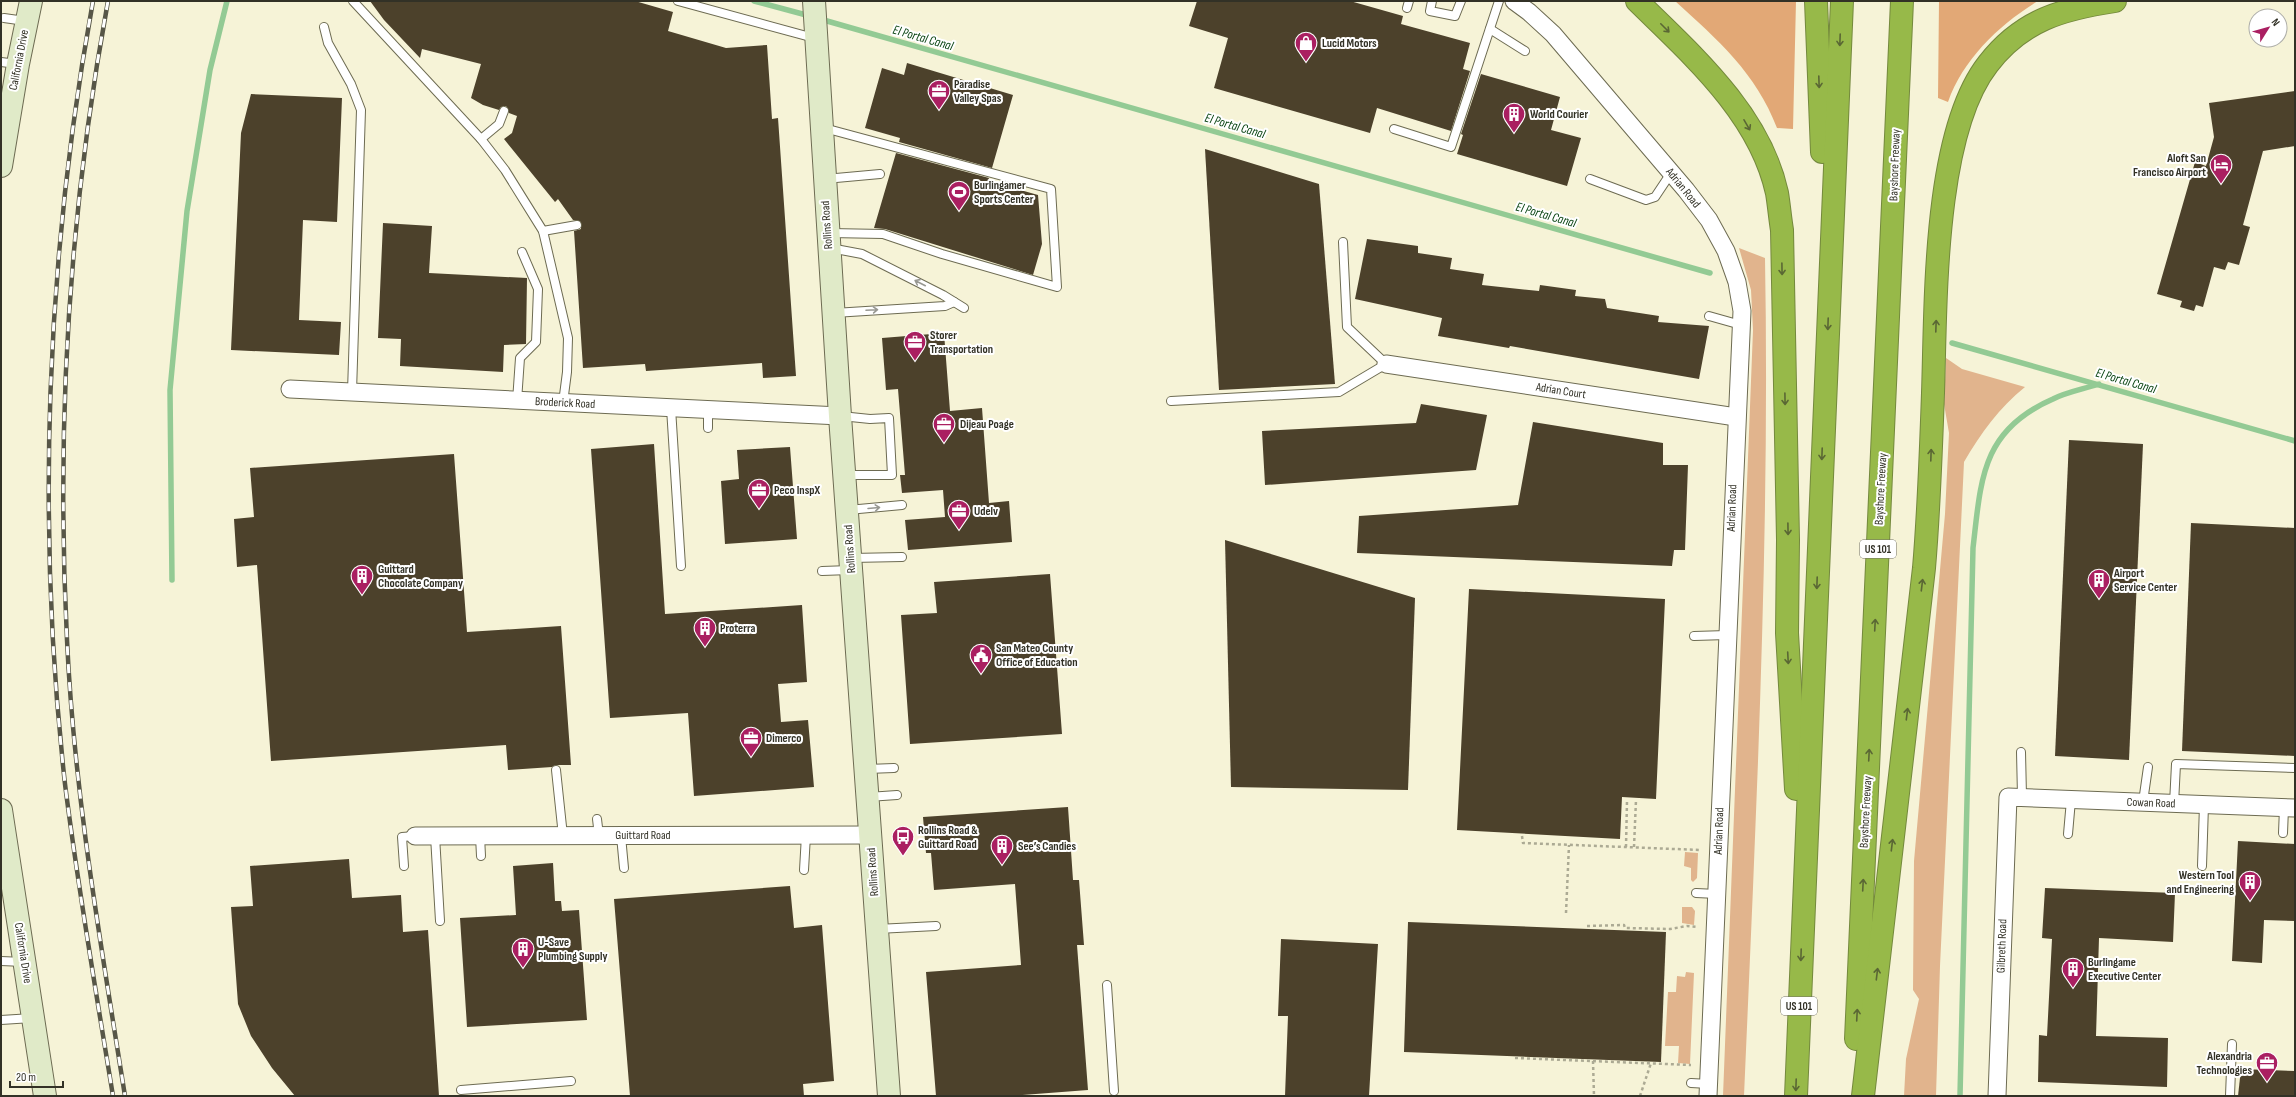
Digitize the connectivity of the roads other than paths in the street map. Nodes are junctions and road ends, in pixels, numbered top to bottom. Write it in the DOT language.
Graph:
graph roads {
  1 [pos="353,1"];
  2 [pos="678,1"];
  3 [pos="1432,1"];
  4 [pos="1461,1"];
  5 [pos="1499,1"];
  6 [pos="1514,1"];
  7 [pos="1638,1"];
  8 [pos="1816,1"];
  9 [pos="1842,1"];
  10 [pos="1902,1"];
  11 [pos="2114,1"];
  12 [pos="814,2"];
  13 [pos="28,11"];
  14 [pos="4,18"];
  15 [pos="324,27"];
  16 [pos="1490,29"];
  17 [pos="815,34"];
  18 [pos="1525,51"];
  19 [pos="9,63"];
  20 [pos="6,105"];
  21 [pos="504,111"];
  22 [pos="821,127"];
  23 [pos="1394,129"];
  24 [pos="481,139"];
  25 [pos="2,152"];
  26 [pos="1671,172"];
  27 [pos="880,174"];
  28 [pos="824,179"];
  29 [pos="1590,179"];
  30 [pos="576,225"];
  31 [pos="544,231"];
  32 [pos="828,241"];
  33 [pos="1343,242"];
  34 [pos="522,252"];
  35 [pos="1829,299"];
  36 [pos="954,302"];
  37 [pos="964,308"];
  38 [pos="833,313"];
  39 [pos="1709,316"];
  40 [pos="1741,325"];
  41 [pos="1386,364"];
  42 [pos="290,389"];
  43 [pos="352,392"];
  44 [pos="517,401"];
  45 [pos="1171,401"];
  46 [pos="563,403"];
  47 [pos="671,408"];
  48 [pos="840,416"];
  49 [pos="1736,417"];
  50 [pos="844,475"];
  51 [pos="902,505"];
  52 [pos="847,510"];
  53 [pos="902,557"];
  54 [pos="851,564"];
  55 [pos="681,566"];
  56 [pos="822,572"];
  57 [pos="1694,636"];
  58 [pos="1727,636"];
  59 [pos="2022,752"];
  60 [pos="2148,767"];
  61 [pos="894,768"];
  62 [pos="2295,768"];
  63 [pos="556,770"];
  64 [pos="866,770"];
  65 [pos="897,795"];
  66 [pos="868,797"];
  67 [pos="2015,797"];
  68 [pos="2071,800"];
  69 [pos="2143,802"];
  70 [pos="2174,804"];
  71 [pos="2204,805"];
  72 [pos="2289,808"];
  73 [pos="1,810"];
  74 [pos="597,819"];
  75 [pos="2283,833"];
  76 [pos="2068,834"];
  77 [pos="806,835"];
  78 [pos="871,835"];
  79 [pos="3,836"];
  80 [pos="415,836"];
  81 [pos="435,836"];
  82 [pos="480,836"];
  83 [pos="563,836"];
  84 [pos="599,836"];
  85 [pos="621,836"];
  86 [pos="480,856"];
  87 [pos="404,866"];
  88 [pos="2202,866"];
  89 [pos="624,868"];
  90 [pos="804,870"];
  91 [pos="1696,893"];
  92 [pos="1716,894"];
  93 [pos="1803,916"];
  94 [pos="440,921"];
  95 [pos="936,926"];
  96 [pos="877,929"];
  97 [pos="1,961"];
  98 [pos="24,962"];
  99 [pos="1107,985"];
  100 [pos="33,1018"];
  101 [pos="1,1020"];
  102 [pos="2232,1044"];
  103 [pos="571,1080"];
  104 [pos="1691,1083"];
  105 [pos="461,1090"];
  106 [pos="1708,1090"];
  107 [pos="1114,1091"];
  108 [pos="45,1096"];
  109 [pos="889,1096"];
  110 [pos="1796,1096"];
  111 [pos="1853,1096"];
  112 [pos="1863,1096"];
  113 [pos="1997,1096"];
  114 [pos="2230,1096"];
  1 -- 24 [label="lane"];
  2 -- 17 [label="lane"];
  3 -- 4 [label="lane"];
  5 -- 16 [label="lane"];
  6 -- 26 [label="street, Adrian Road"];
  7 -- 93 [label="highway, one-way"];
  8 -- 35 [label="highway, one-way"];
  9 -- 35 [label="highway, US 101, one-way"];
  111 -- 10 [label="highway, Bayshore Freeway / US 101, one-way"];
  112 -- 11 [label="highway, one-way"];
  12 -- 17 [label="main road, Rollins Road"];
  13 -- 14 [label="lane"];
  13 -- 19 [label="main road, California Drive"];
  15 -- 43 [label="lane"];
  16 -- 18 [label="lane"];
  16 -- 23 [label="lane"];
  17 -- 22 [label="main road, Rollins Road"];
  19 -- 20 [label="main road, California Drive"];
  20 -- 25 [label="main road, California Drive"];
  21 -- 24 [label="lane"];
  22 -- 28 [label="main road, Rollins Road"];
  22 -- 32 [label="lane"];
  24 -- 31 [label="lane"];
  26 -- 29 [label="lane"];
  26 -- 40 [label="street, Adrian Road"];
  27 -- 28 [label="lane"];
  28 -- 32 [label="main road, Rollins Road"];
  30 -- 31 [label="lane"];
  31 -- 46 [label="lane"];
  36 -- 32 [label="lane, one-way"];
  32 -- 38 [label="main road, Rollins Road"];
  33 -- 41 [label="lane"];
  34 -- 44 [label="lane"];
  35 -- 93 [label="highway, US 101, one-way"];
  36 -- 37 [label="lane"];
  38 -- 36 [label="lane, one-way"];
  38 -- 48 [label="main road, Rollins Road"];
  39 -- 40 [label="lane"];
  40 -- 49 [label="street, Adrian Road"];
  41 -- 45 [label="lane"];
  41 -- 49 [label="street, Adrian Court"];
  42 -- 43 [label="street, Broderick Road"];
  43 -- 44 [label="street, Broderick Road"];
  44 -- 46 [label="street, Broderick Road"];
  46 -- 47 [label="street, Broderick Road"];
  47 -- 48 [label="street, Broderick Road"];
  47 -- 55 [label="lane"];
  48 -- 50 [label="main road, Rollins Road"];
  48 -- 50 [label="lane"];
  49 -- 58 [label="street, Adrian Road"];
  50 -- 52 [label="main road, Rollins Road"];
  52 -- 51 [label="lane, one-way"];
  52 -- 54 [label="main road, Rollins Road"];
  53 -- 54 [label="lane"];
  54 -- 56 [label="lane"];
  54 -- 64 [label="main road, Rollins Road"];
  57 -- 58 [label="lane"];
  58 -- 92 [label="street, Adrian Road"];
  59 -- 67 [label="lane"];
  60 -- 69 [label="lane"];
  61 -- 64 [label="lane"];
  62 -- 70 [label="lane"];
  63 -- 83 [label="lane"];
  64 -- 66 [label="main road, Rollins Road"];
  65 -- 66 [label="lane"];
  66 -- 78 [label="main road, Rollins Road"];
  67 -- 68 [label="street, Cowan Road"];
  67 -- 113 [label="street, Gilbreth Road"];
  68 -- 69 [label="street, Cowan Road"];
  68 -- 76 [label="lane"];
  69 -- 70 [label="street, Cowan Road"];
  70 -- 71 [label="street, Cowan Road"];
  71 -- 72 [label="street, Cowan Road"];
  71 -- 88 [label="lane"];
  72 -- 75 [label="lane"];
  73 -- 79 [label="main road, California Drive"];
  74 -- 84 [label="lane"];
  77 -- 78 [label="street, Guittard Road"];
  77 -- 85 [label="street, Guittard Road"];
  77 -- 90 [label="lane"];
  78 -- 96 [label="main road, Rollins Road"];
  79 -- 98 [label="main road, California Drive"];
  80 -- 81 [label="street, Guittard Road"];
  80 -- 87 [label="lane"];
  81 -- 82 [label="street, Guittard Road"];
  81 -- 94 [label="lane"];
  82 -- 83 [label="street, Guittard Road"];
  82 -- 86 [label="lane"];
  83 -- 84 [label="street, Guittard Road"];
  84 -- 85 [label="street, Guittard Road"];
  85 -- 89 [label="lane"];
  91 -- 92 [label="lane"];
  92 -- 106 [label="street, Adrian Road"];
  93 -- 110 [label="highway, US 101, one-way"];
  95 -- 96 [label="lane"];
  96 -- 109 [label="main road, Rollins Road"];
  97 -- 98 [label="lane"];
  98 -- 100 [label="main road, California Drive"];
  99 -- 107 [label="lane"];
  100 -- 101 [label="lane"];
  100 -- 108 [label="main road, California Drive"];
  102 -- 114 [label="lane"];
  103 -- 105 [label="lane"];
  104 -- 106 [label="lane"];
}
